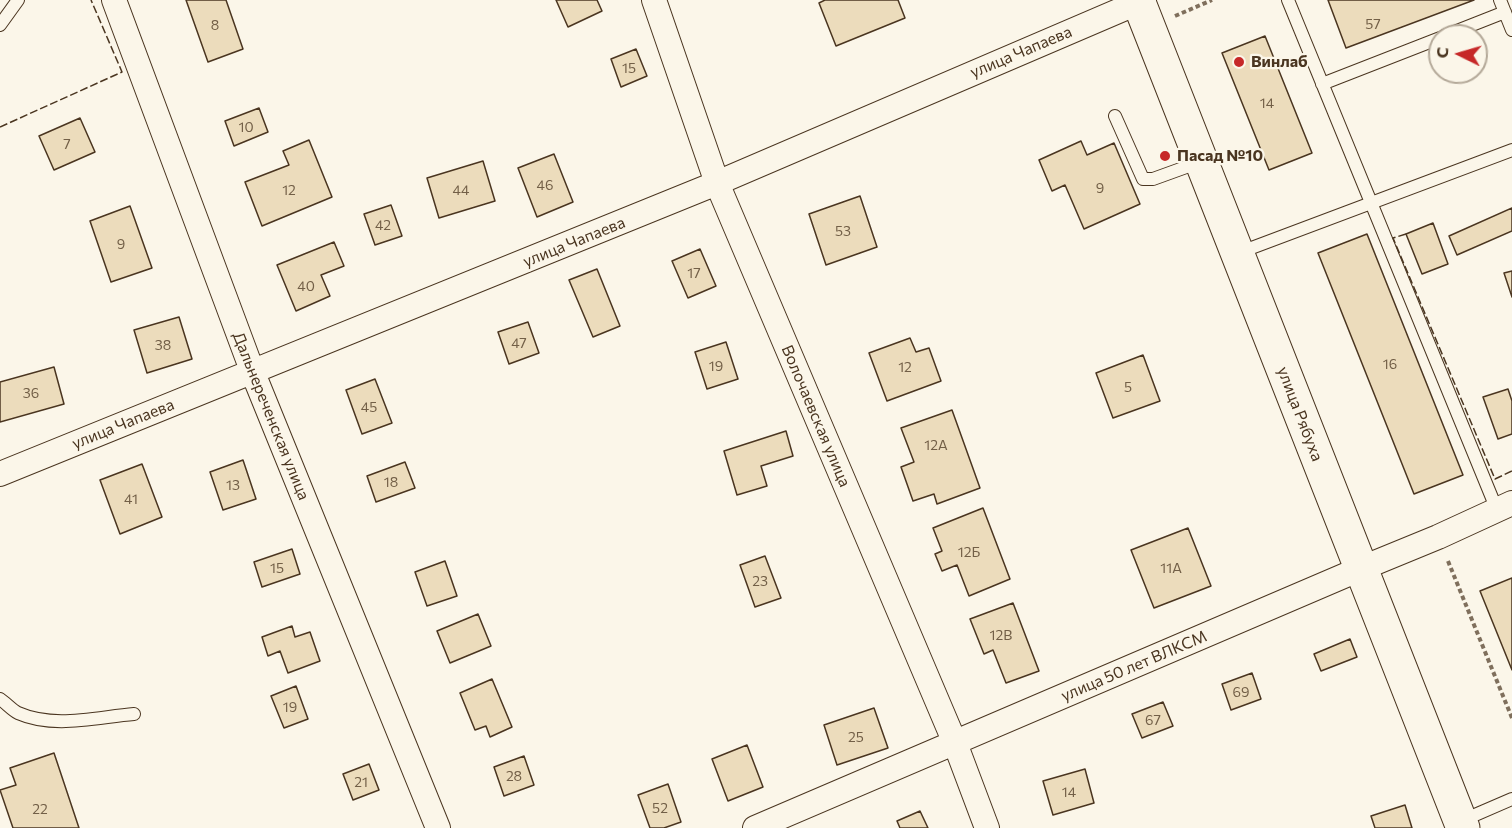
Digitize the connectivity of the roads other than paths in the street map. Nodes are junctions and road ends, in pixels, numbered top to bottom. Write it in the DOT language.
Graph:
graph roads {
  1 [pos="18,0"];
  2 [pos="114,0"];
  3 [pos="654,0"];
  4 [pos="1288,0"];
  5 [pos="1500,0"];
  6 [pos="1140,1"];
  7 [pos="1505,12"];
  8 [pos="1474,24"];
  9 [pos="0,25"];
  10 [pos="1512,30"];
  11 [pos="1428,43"];
  12 [pos="1322,84"];
  13 [pos="1115,116"];
  14 [pos="1512,150"];
  15 [pos="1201,162"];
  16 [pos="717,183"];
  17 [pos="1371,203"];
  18 [pos="1237,254"];
  19 [pos="253,373"];
  20 [pos="0,474"];
  21 [pos="1504,507"];
  22 [pos="1360,569"];
  23 [pos="0,699"];
  24 [pos="134,714"];
  25 [pos="955,743"];
  26 [pos="1512,799"];
  27 [pos="1462,825"];
  28 [pos="438,828"];
  29 [pos="755,828"];
  30 [pos="987,828"];
  1 -- 9 [label="lane"];
  2 -- 19 [label="street, Дальнереченская улица"];
  3 -- 16 [label="street, Волочаевская улица"];
  4 -- 12 [label="lane"];
  5 -- 7 [label="lane"];
  6 -- 15 [label="main road, улица Рябуха"];
  6 -- 16 [label="street, улица Чапаева"];
  7 -- 8 [label="lane"];
  7 -- 10 [label="lane"];
  11 -- 12 [label="lane"];
  12 -- 17 [label="lane"];
  13 -- 15 [label="lane"];
  14 -- 17 [label="lane"];
  15 -- 18 [label="main road, улица Рябуха"];
  16 -- 19 [label="street, улица Чапаева"];
  16 -- 25 [label="street, Волочаевская улица"];
  17 -- 18 [label="lane"];
  17 -- 21 [label="lane"];
  18 -- 22 [label="main road, улица Рябуха"];
  19 -- 20 [label="street, улица Чапаева"];
  19 -- 28 [label="street, Дальнереченская улица"];
  21 -- 22 [label="street, улица 50 лет ВЛКСМ"];
  22 -- 25 [label="street, улица 50 лет ВЛКСМ"];
  22 -- 27 [label="main road, улица Рябуха"];
  23 -- 24 [label="lane"];
  25 -- 29 [label="street, улица 50 лет ВЛКСМ"];
  25 -- 30 [label="street, Волочаевская улица"];
  26 -- 27 [label="lane"];
}
